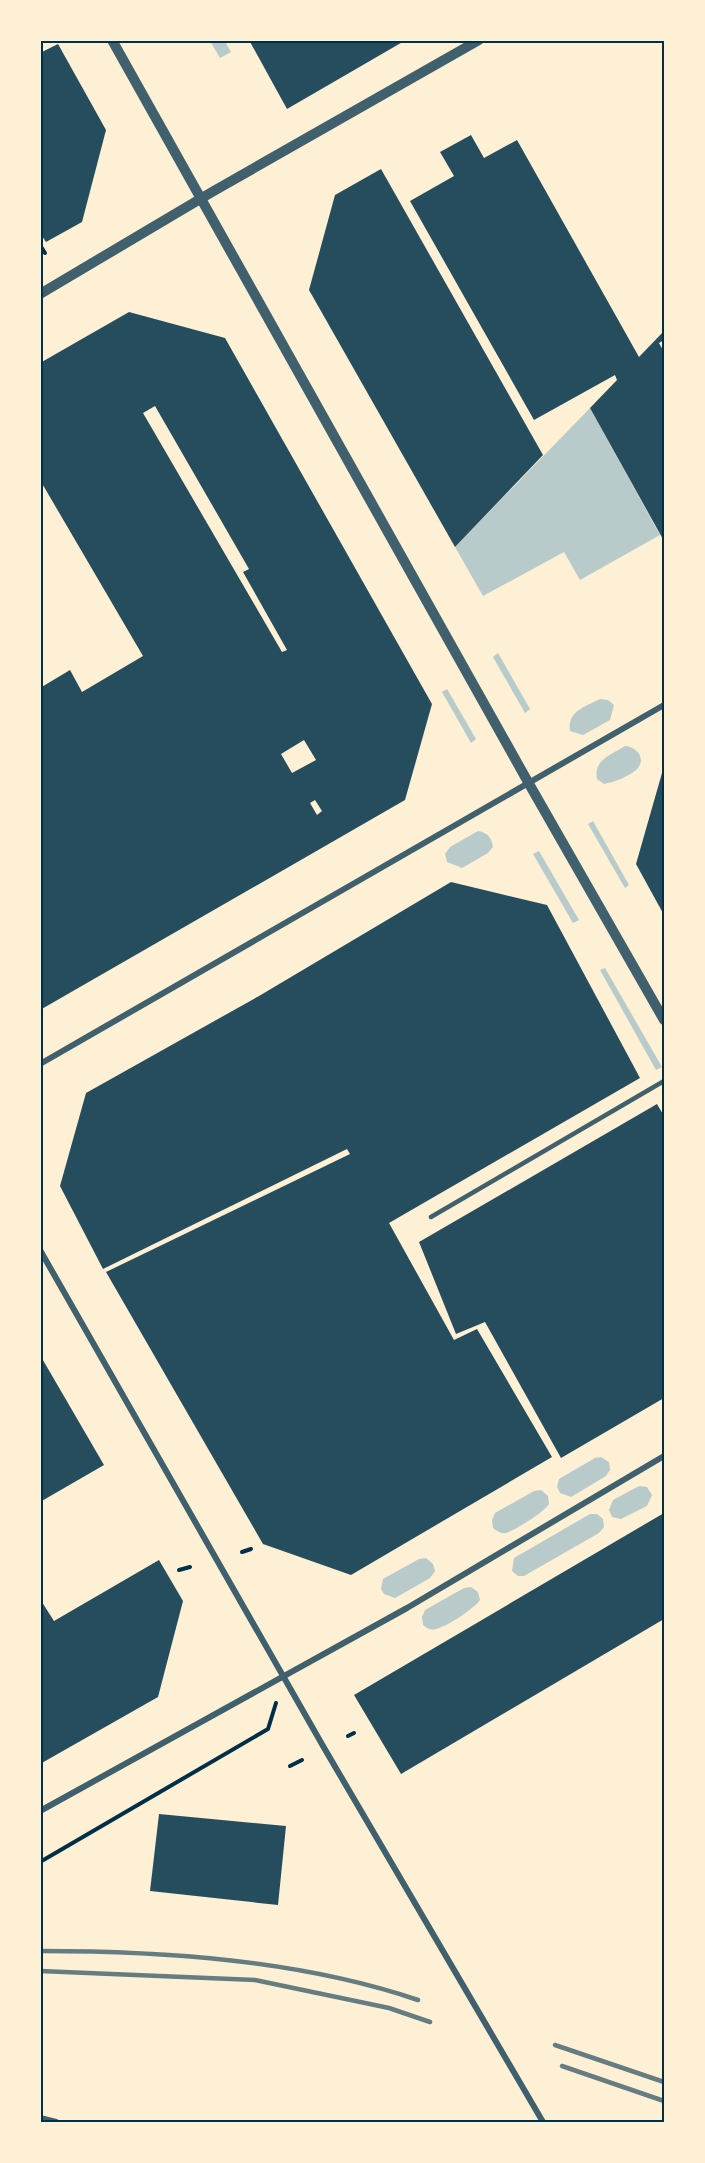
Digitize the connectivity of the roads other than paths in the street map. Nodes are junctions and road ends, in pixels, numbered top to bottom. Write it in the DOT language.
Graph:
graph roads {
  1 [pos="112,40"];
  2 [pos="479,40"];
  3 [pos="201,199"];
  4 [pos="40,294"];
  5 [pos="664,705"];
  6 [pos="528,782"];
  7 [pos="664,1020"];
  8 [pos="40,1064"];
  9 [pos="664,1081"];
  10 [pos="431,1217"];
  11 [pos="40,1250"];
  12 [pos="664,1456"];
  13 [pos="285,1677"];
  14 [pos="40,1810"];
  15 [pos="40,2118"];
  16 [pos="56,2122"];
  17 [pos="543,2122"];
  1 -- 3 [label="street"];
  2 -- 3 [label="street"];
  3 -- 4 [label="street"];
  3 -- 6 [label="street"];
  5 -- 6 [label="street"];
  6 -- 7 [label="street"];
  6 -- 8 [label="street"];
  9 -- 10 [label="lane"];
  11 -- 13 [label="street"];
  12 -- 13 [label="street"];
  13 -- 14 [label="street"];
  13 -- 17 [label="street"];
  15 -- 16 [label="street"];
}
